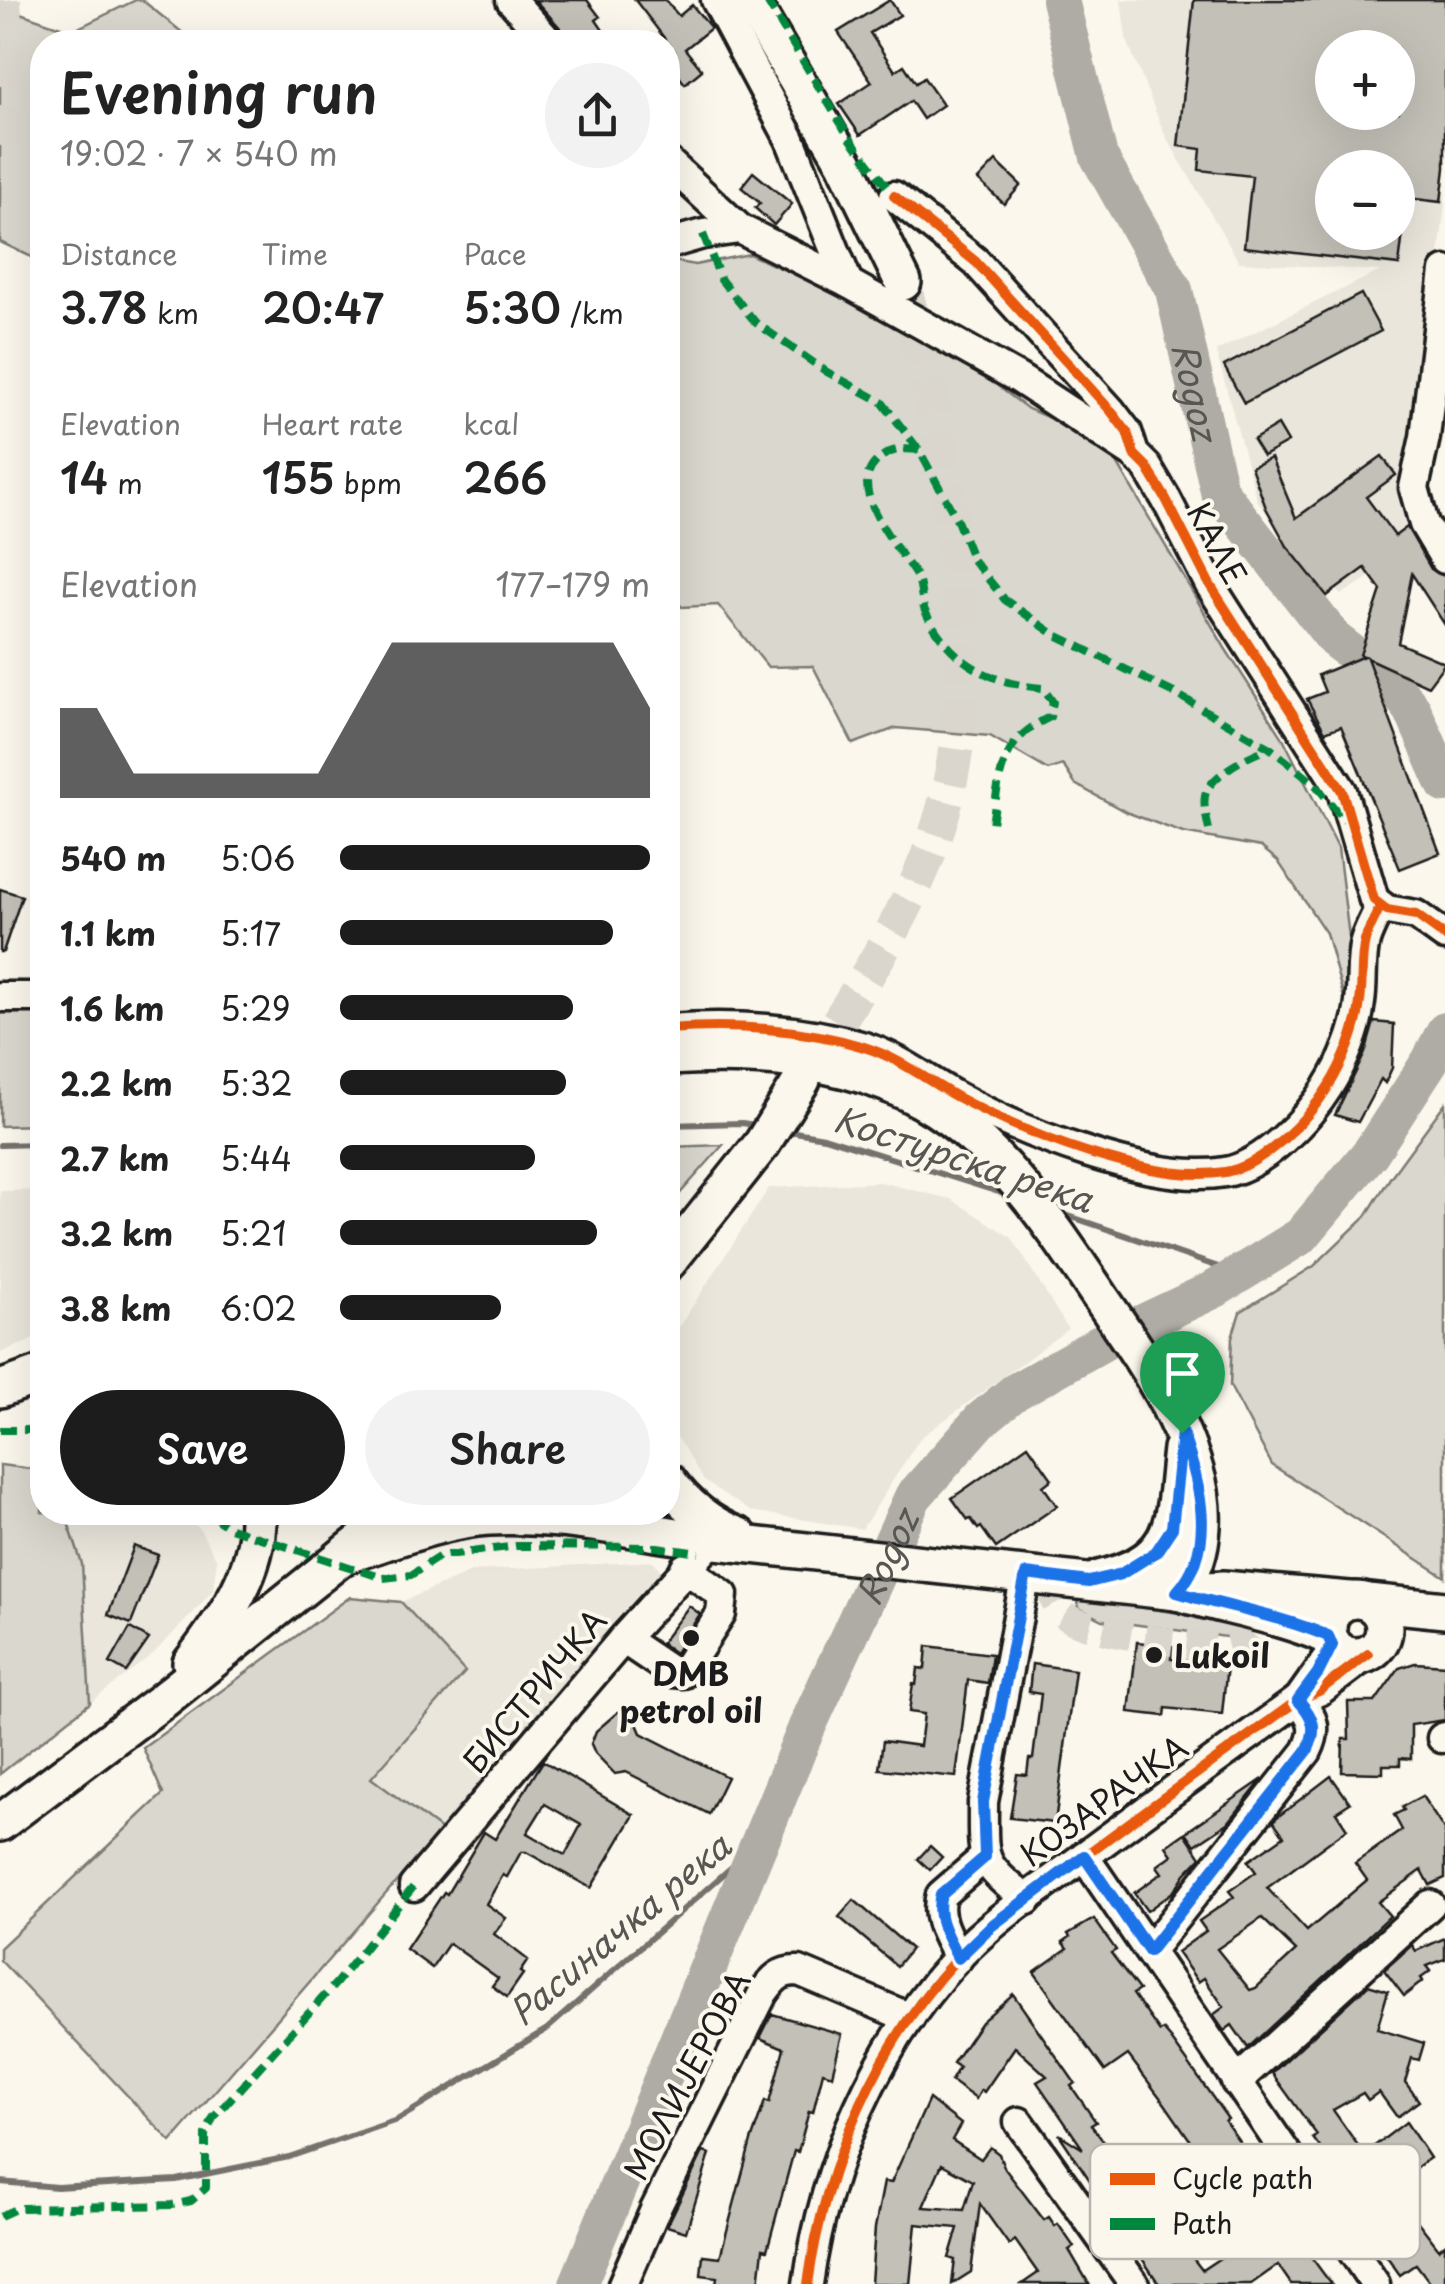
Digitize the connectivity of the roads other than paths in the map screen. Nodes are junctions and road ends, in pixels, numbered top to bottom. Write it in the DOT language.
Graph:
graph roads {
  1 [pos="511,0"];
  2 [pos="716,0"];
  3 [pos="750,0"];
  4 [pos="538,30"];
  5 [pos="680,173"];
  6 [pos="894,196"];
  7 [pos="740,229"];
  8 [pos="680,241"];
  9 [pos="1445,271"];
  10 [pos="902,282"];
  11 [pos="848,284"];
  12 [pos="1439,372"];
  13 [pos="1134,454"];
  14 [pos="1445,559"];
  15 [pos="1380,907"];
  16 [pos="1445,936"];
  17 [pos="0,996"];
  18 [pos="30,997"];
  19 [pos="680,1029"];
  20 [pos="680,1057"];
  21 [pos="797,1089"];
  22 [pos="680,1251"];
  23 [pos="680,1494"];
  24 [pos="259,1525"];
  25 [pos="381,1525"];
  26 [pos="448,1525"];
  27 [pos="595,1525"];
  28 [pos="1187,1527"];
  29 [pos="712,1541"];
  30 [pos="768,1546"];
  31 [pos="342,1556"];
  32 [pos="685,1568"];
  33 [pos="1026,1574"];
  34 [pos="1089,1582"];
  35 [pos="1177,1592"];
  36 [pos="1261,1592"];
  37 [pos="1359,1601"];
  38 [pos="1445,1610"];
  39 [pos="1445,1630"];
  40 [pos="622,1639"];
  41 [pos="1330,1641"];
  42 [pos="1372,1651"];
  43 [pos="1298,1700"];
  44 [pos="162,1701"];
  45 [pos="0,1822"];
  46 [pos="1084,1856"];
  47 [pos="985,1857"];
  48 [pos="414,1886"];
  49 [pos="1027,1900"];
  50 [pos="1430,1905"];
  51 [pos="1149,1951"];
  52 [pos="958,1958"];
  53 [pos="910,2018"];
  54 [pos="1236,2082"];
  55 [pos="1019,2122"];
  56 [pos="1279,2144"];
  57 [pos="1090,2222"];
  58 [pos="1116,2259"];
  59 [pos="1358,2259"];
  60 [pos="623,2284"];
  61 [pos="808,2284"];
  62 [pos="1134,2284"];
  63 [pos="1375,2284"];
  1 -- 4 [label="street"];
  2 -- 11 [label="street"];
  3 -- 10 [label="main road"];
  5 -- 7 [label="street"];
  6 -- 13 [label="street, КАЛЕ"];
  7 -- 8 [label="street"];
  7 -- 11 [label="street"];
  9 -- 12 [label="street"];
  11 -- 13 [label="street"];
  12 -- 14 [label="street"];
  13 -- 15 [label="street, КАЛЕ"];
  15 -- 16 [label="street"];
  15 -- 19 [label="street"];
  17 -- 18 [label="street"];
  20 -- 28 [label="main road"];
  21 -- 22 [label="main road"];
  23 -- 30 [label="main road"];
  24 -- 44 [label="main road"];
  25 -- 31 [label="main road"];
  26 -- 31 [label="main road"];
  27 -- 29 [label="main road"];
  28 -- 34 [label="main road"];
  28 -- 35 [label="main road"];
  28 -- 36 [label="main road"];
  29 -- 30 [label="main road"];
  29 -- 32 [label="street, БИСТРИЧКА"];
  30 -- 33 [label="main road"];
  31 -- 44 [label="main road"];
  32 -- 40 [label="street, БИСТРИЧКА"];
  32 -- 40 [label="street"];
  33 -- 34 [label="main road"];
  33 -- 47 [label="street"];
  34 -- 35 [label="main road"];
  35 -- 36 [label="main road"];
  35 -- 41 [label="main road"];
  36 -- 37 [label="main road"];
  37 -- 38 [label="main road"];
  37 -- 41 [label="main road"];
  37 -- 42 [label="main road"];
  39 -- 42 [label="main road"];
  40 -- 48 [label="street, БИСТРИЧКА"];
  41 -- 42 [label="main road"];
  41 -- 43 [label="street, КОЗАРАЧКА"];
  42 -- 43 [label="street, КОЗАРАЧКА"];
  43 -- 46 [label="street, КОЗАРАЧКА"];
  43 -- 51 [label="street"];
  44 -- 45 [label="main road"];
  46 -- 49 [label="street, КОЗАРАЧКА"];
  46 -- 51 [label="street"];
  47 -- 49 [label="street"];
  47 -- 52 [label="street"];
  49 -- 52 [label="street, КОЗАРАЧКА"];
  50 -- 54 [label="street"];
  51 -- 54 [label="street"];
  52 -- 53 [label="street, КОЗАРАЧКА"];
  53 -- 60 [label="street, МОЛИЈЕРОВА"];
  53 -- 61 [label="street, КОЗАРАЧКА"];
  54 -- 56 [label="street"];
  55 -- 57 [label="street"];
  58 -- 62 [label="street"];
  59 -- 63 [label="street"];
}
